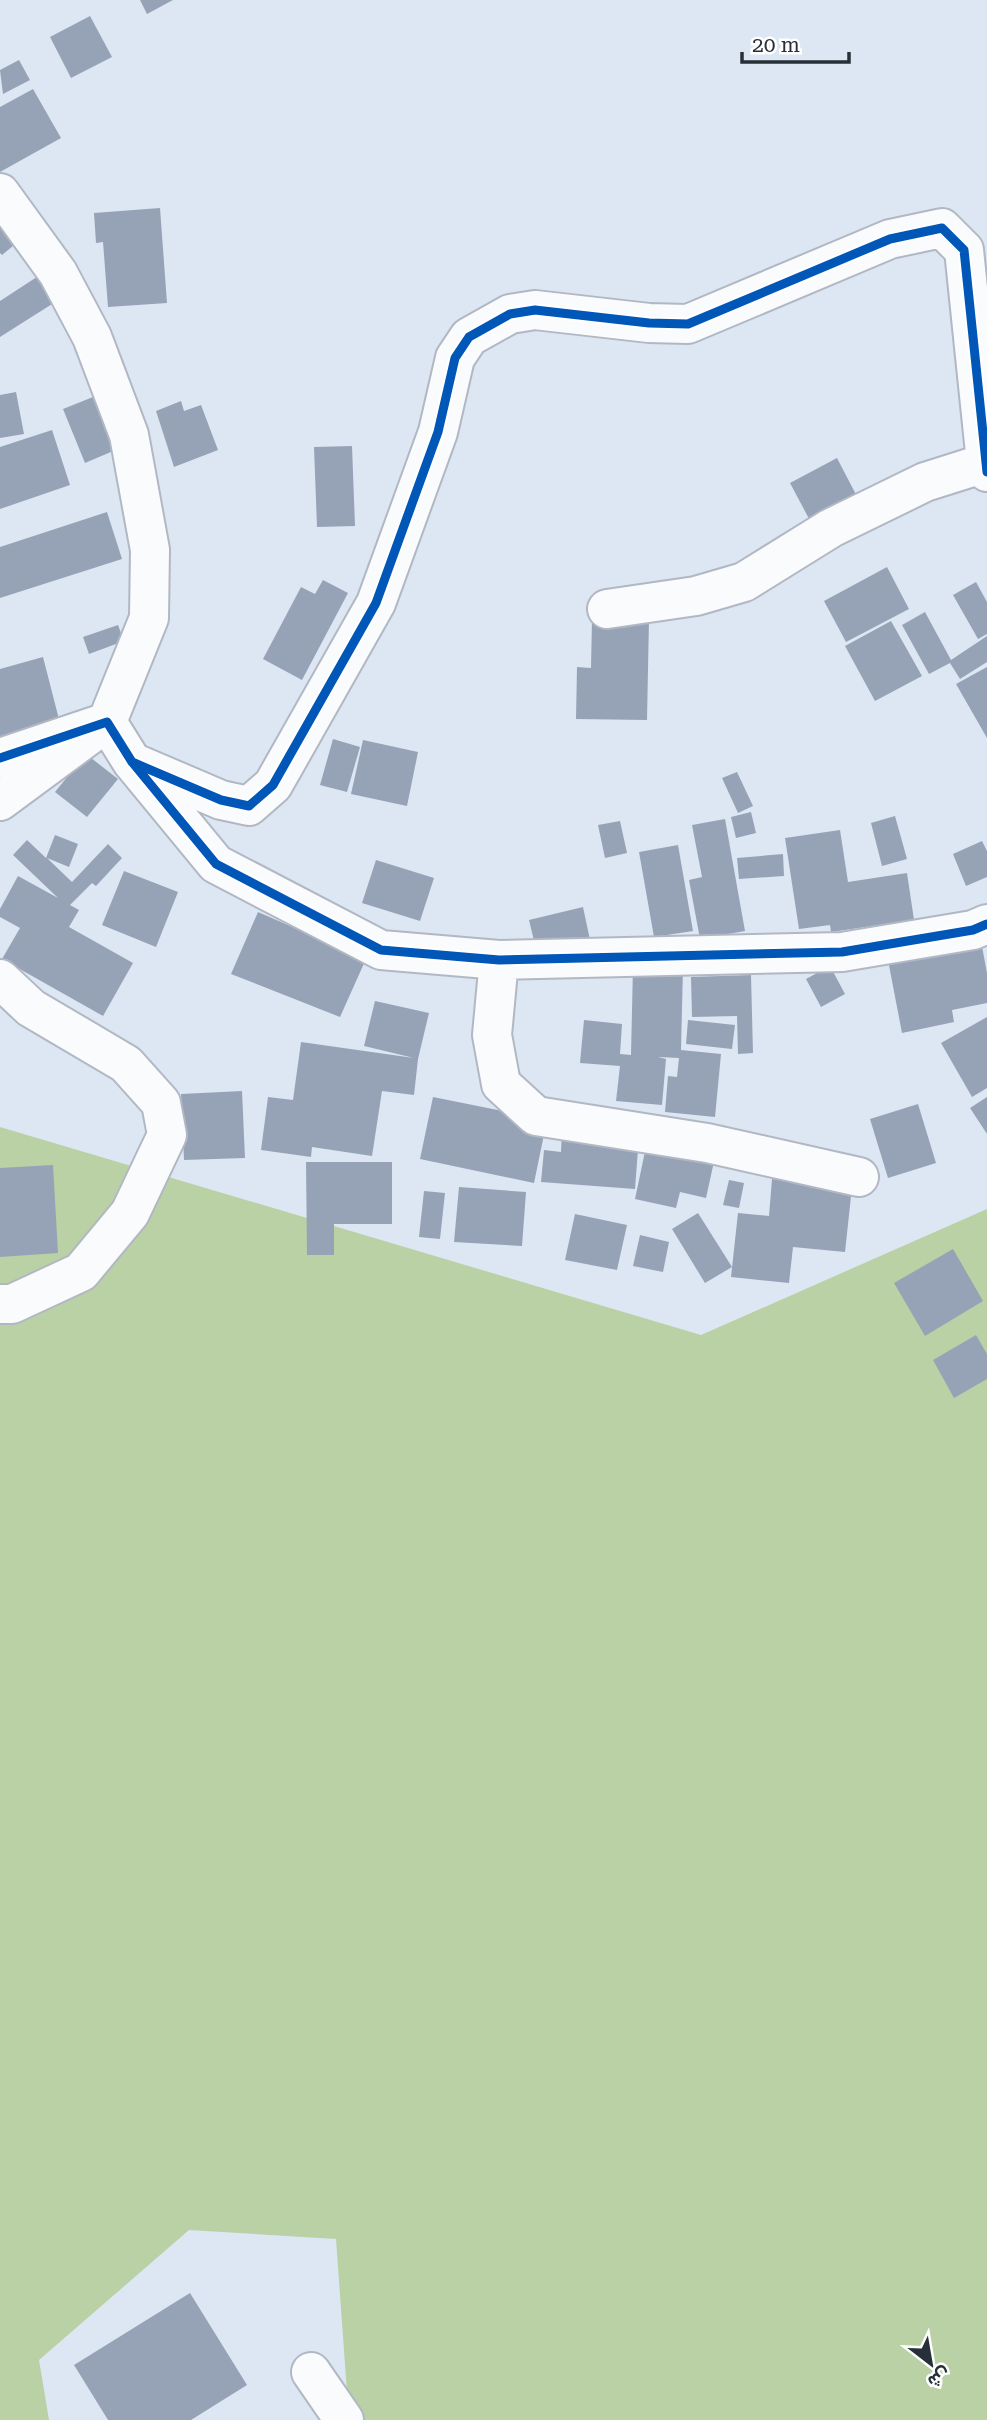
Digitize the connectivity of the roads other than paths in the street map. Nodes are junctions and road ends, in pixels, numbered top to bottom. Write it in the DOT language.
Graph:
graph roads {
  1 [pos="0,193"];
  2 [pos="986,468"];
  3 [pos="607,608"];
  4 [pos="107,722"];
  5 [pos="0,758"];
  6 [pos="132,762"];
  7 [pos="0,802"];
  8 [pos="987,924"];
  9 [pos="499,960"];
  10 [pos="0,979"];
  11 [pos="859,1177"];
  12 [pos="0,1304"];
  13 [pos="311,2372"];
  14 [pos="344,2420"];
  1 -- 4 [label="street"];
  2 -- 3 [label="street"];
  2 -- 6 [label="street"];
  4 -- 5 [label="street"];
  4 -- 6 [label="street"];
  4 -- 7 [label="street"];
  6 -- 9 [label="street"];
  8 -- 9 [label="street"];
  9 -- 11 [label="street"];
  10 -- 12 [label="street"];
  13 -- 14 [label="street"];
}
